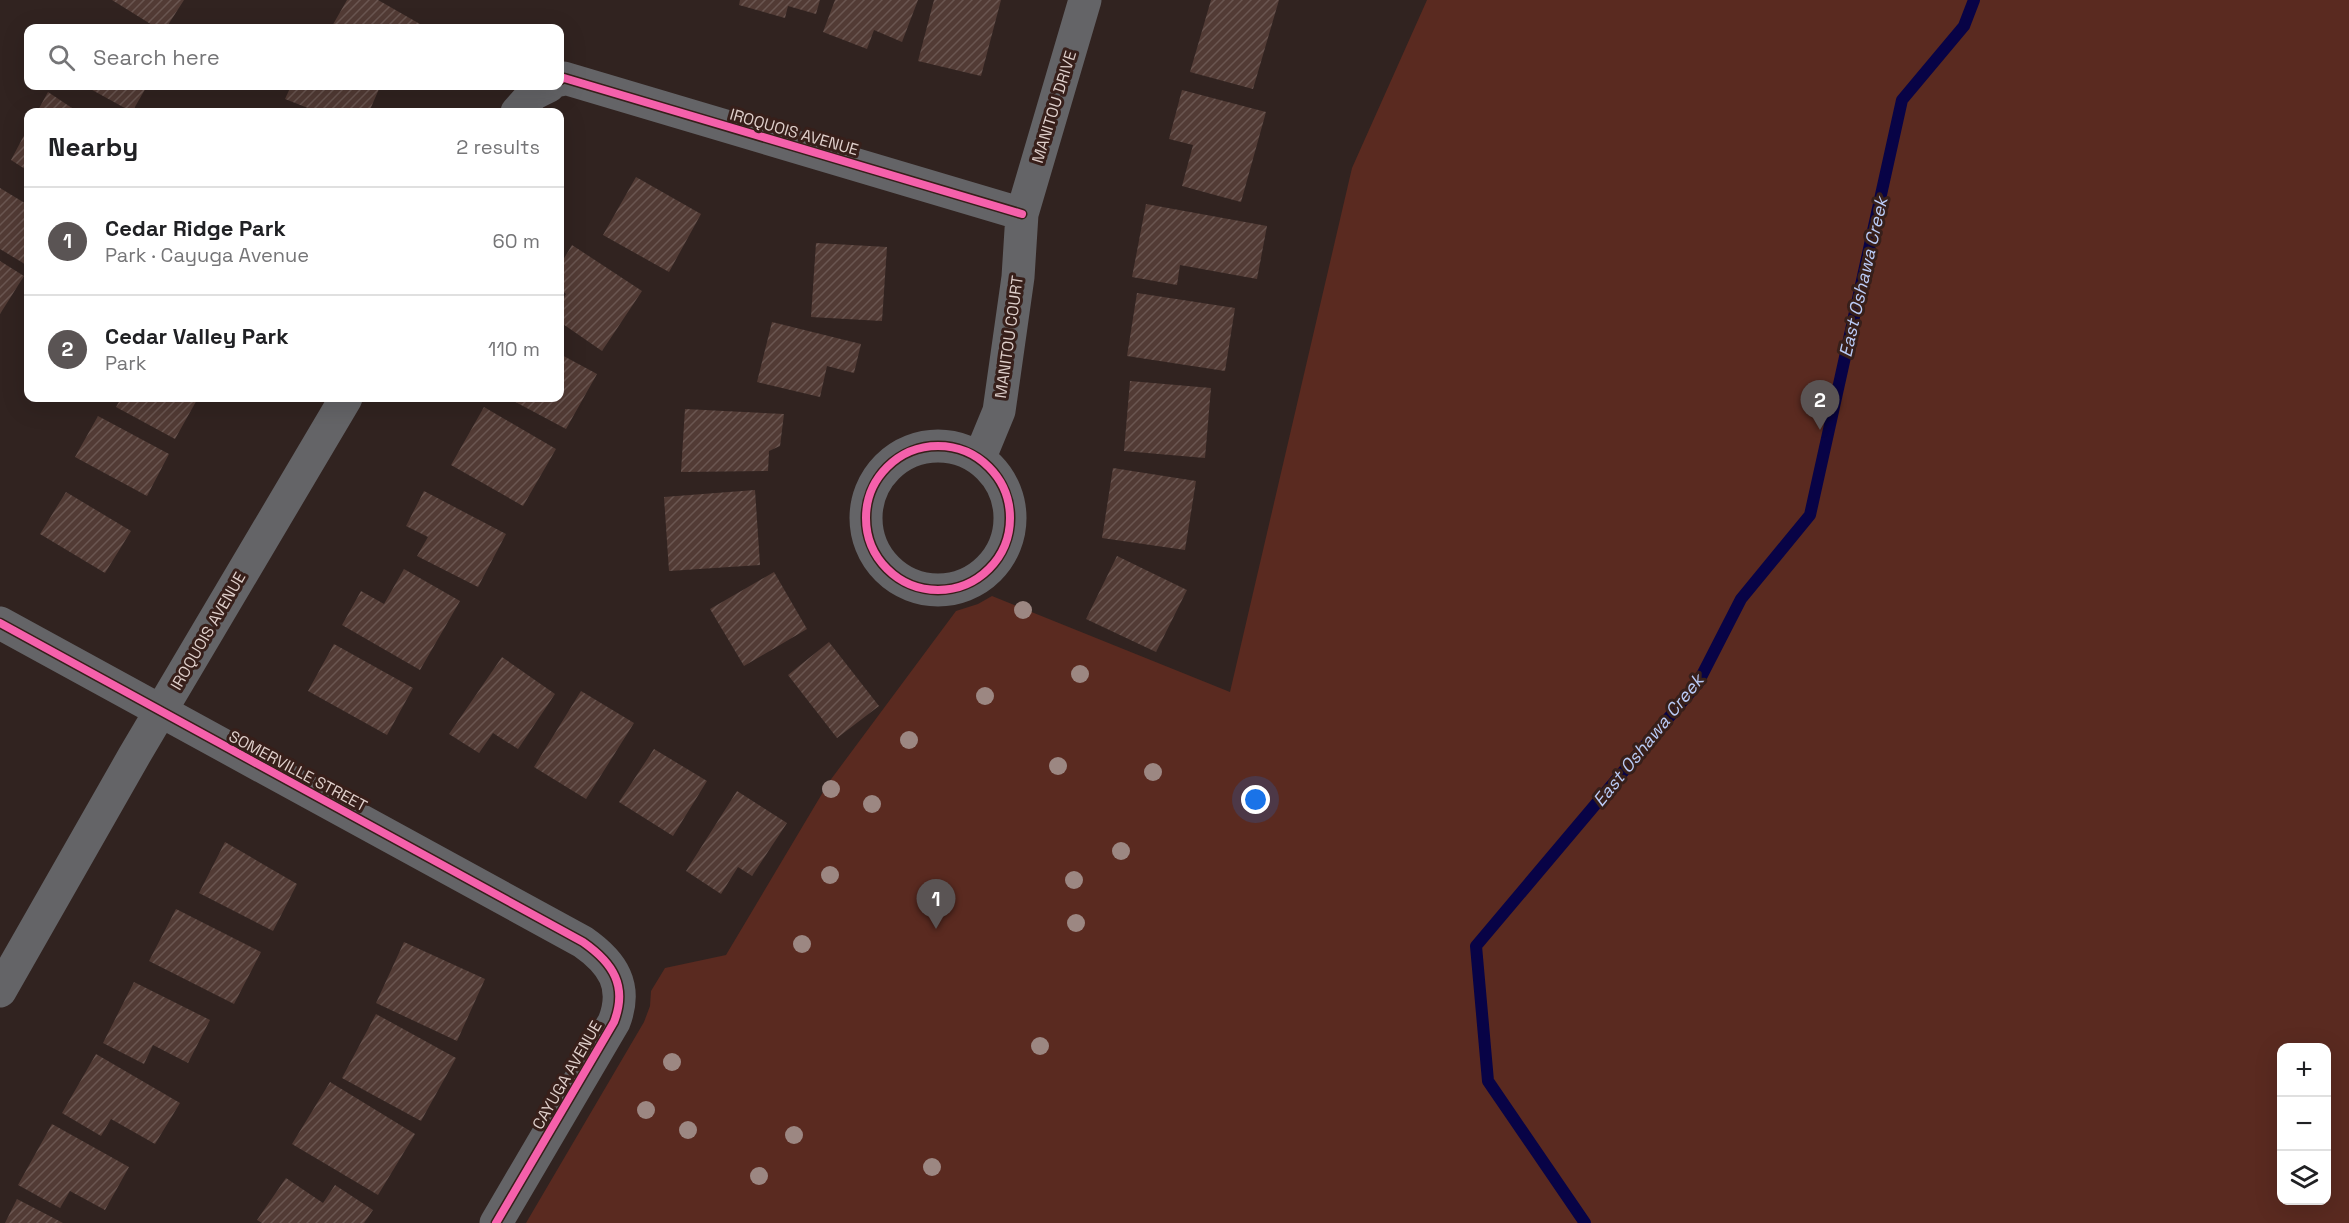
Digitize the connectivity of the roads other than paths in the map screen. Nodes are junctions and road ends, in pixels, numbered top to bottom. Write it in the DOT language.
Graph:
graph roads {
  1 [pos="1085,0"];
  2 [pos="564,78"];
  3 [pos="541,90"];
  4 [pos="521,108"];
  5 [pos="1022,214"];
  6 [pos="344,402"];
  7 [pos="980,457"];
  8 [pos="0,623"];
  9 [pos="160,712"];
  10 [pos="583,942"];
  11 [pos="0,991"];
  12 [pos="496,1223"];
  1 -- 5 [label="street, MANITOU DRIVE"];
  2 -- 5 [label="street, IROQUOIS AVENUE"];
  3 -- 4 [label="street"];
  5 -- 7 [label="street, MANITOU COURT"];
  6 -- 9 [label="street, IROQUOIS AVENUE"];
  7 -- 7 [label="street"];
  8 -- 9 [label="street, SOMERVILLE STREET"];
  9 -- 10 [label="street, SOMERVILLE STREET"];
  9 -- 11 [label="street, IROQUOIS AVENUE"];
  10 -- 12 [label="street, CAYUGA AVENUE"];
}
